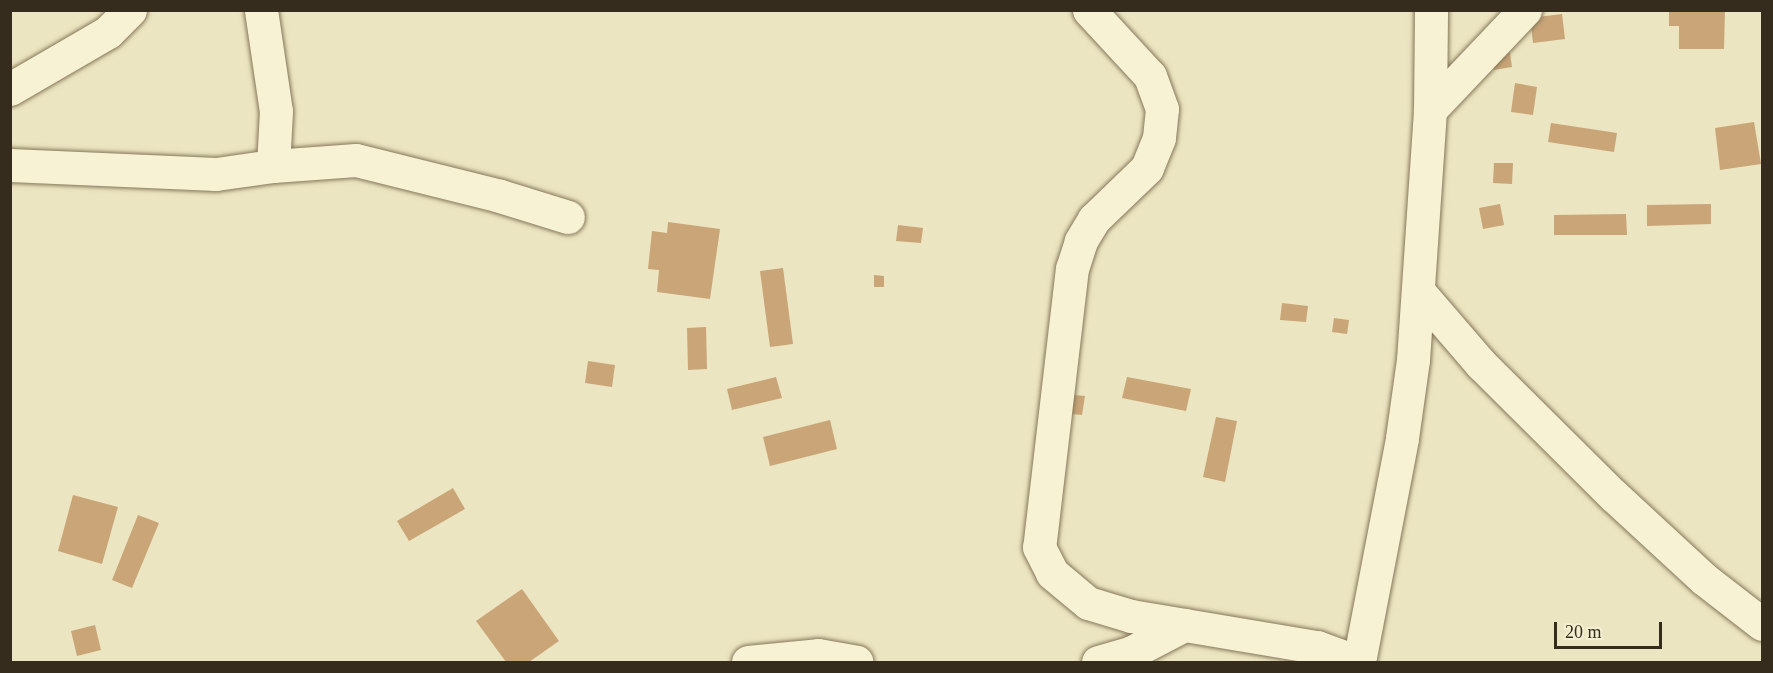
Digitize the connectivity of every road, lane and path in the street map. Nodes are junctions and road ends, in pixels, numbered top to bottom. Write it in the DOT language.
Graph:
graph roads {
  1 [pos="130,10"];
  2 [pos="261,10"];
  3 [pos="1089,10"];
  4 [pos="1431,10"];
  5 [pos="1526,10"];
  6 [pos="10,89"];
  7 [pos="1430,110"];
  8 [pos="10,165"];
  9 [pos="273,165"];
  10 [pos="568,217"];
  11 [pos="1419,292"];
  12 [pos="1762,624"];
  13 [pos="1184,625"];
  14 [pos="748,663"];
  15 [pos="856,663"];
  16 [pos="1098,663"];
  17 [pos="1358,663"];
  1 -- 6 [label="street"];
  2 -- 9 [label="street"];
  3 -- 13 [label="street"];
  4 -- 7 [label="street"];
  5 -- 7 [label="street"];
  7 -- 11 [label="street"];
  8 -- 9 [label="street"];
  9 -- 10 [label="street"];
  11 -- 12 [label="street"];
  11 -- 17 [label="street"];
  13 -- 16 [label="street"];
  13 -- 17 [label="street"];
  14 -- 15 [label="street"];
}
